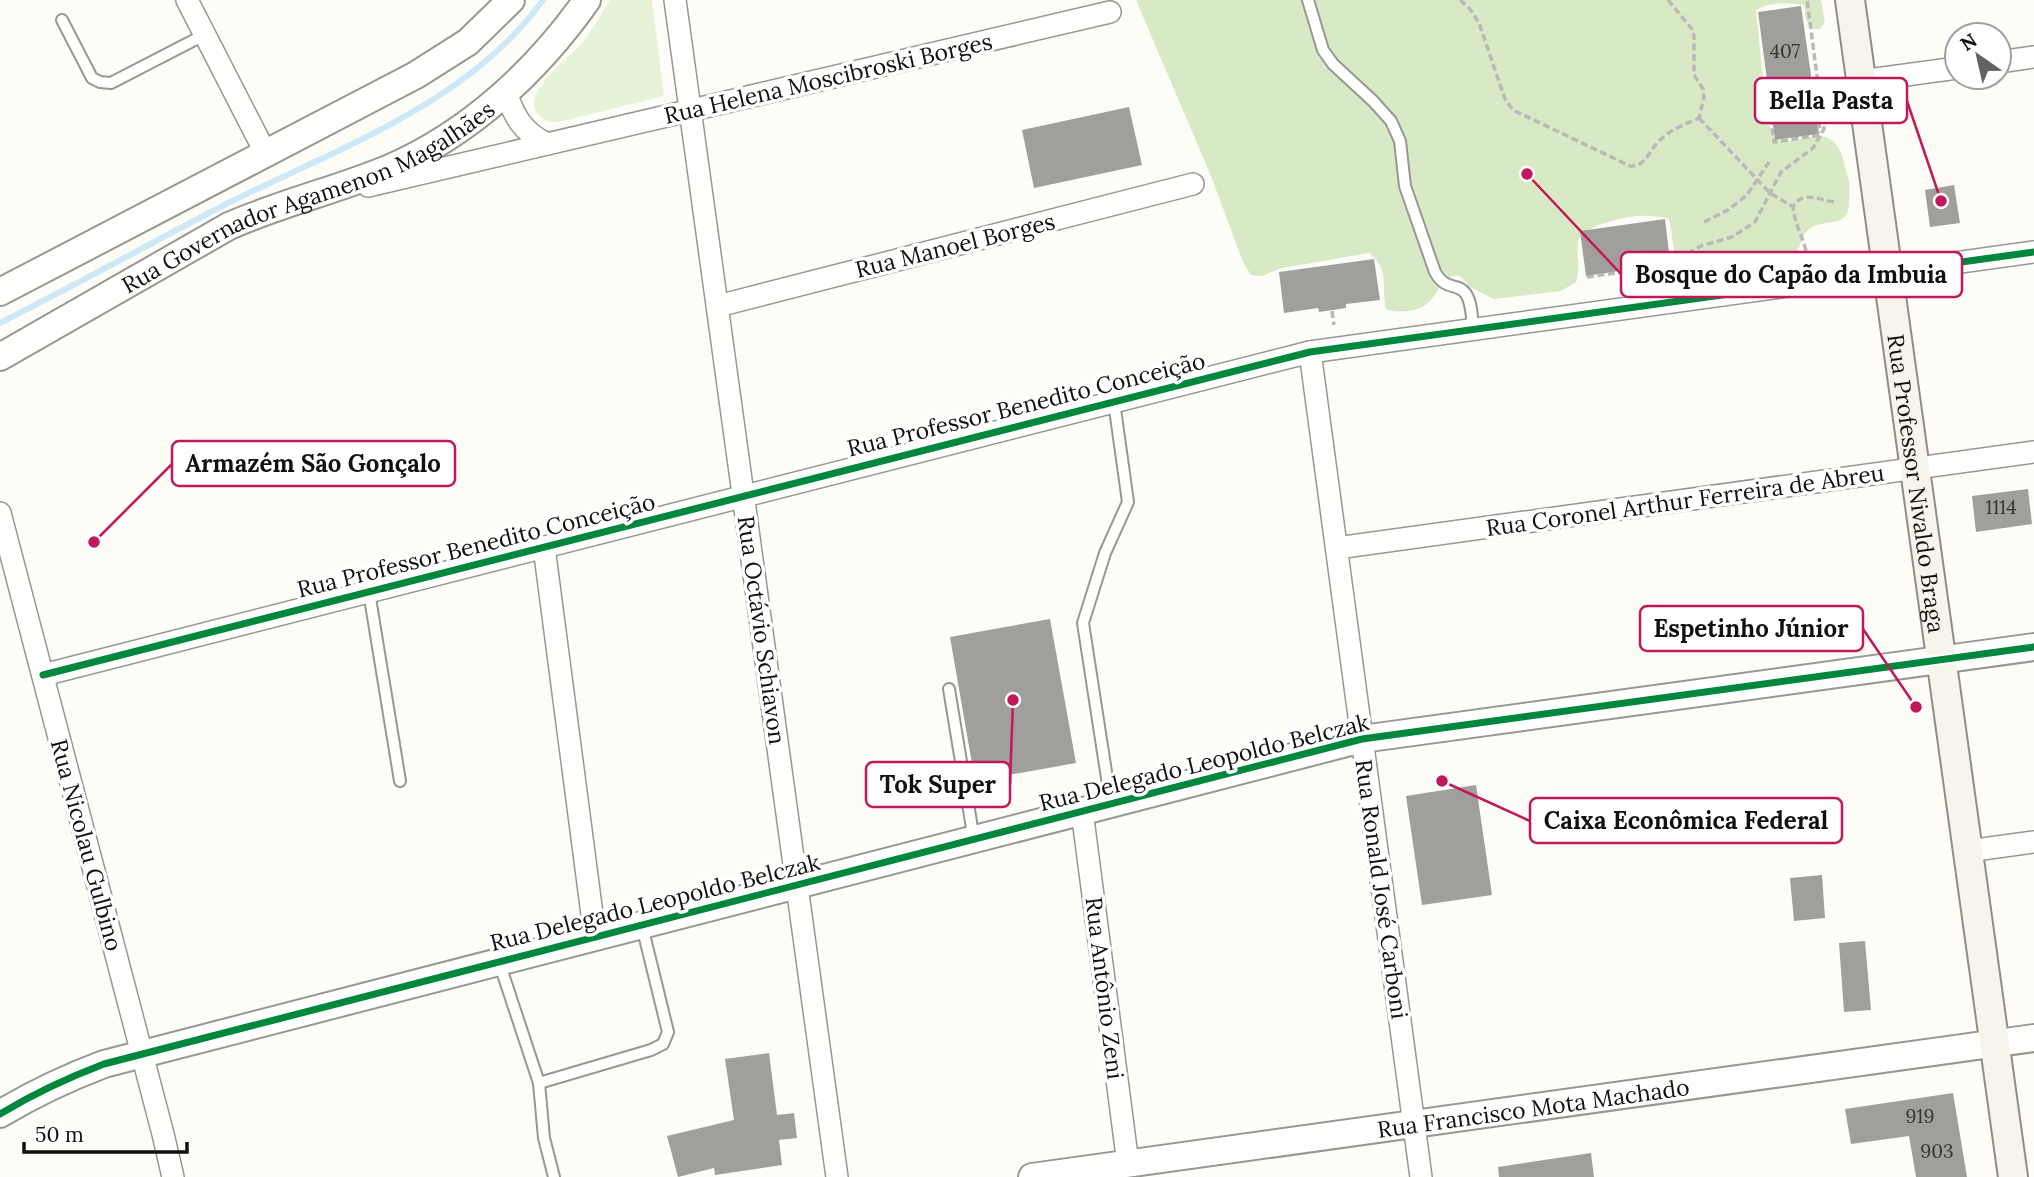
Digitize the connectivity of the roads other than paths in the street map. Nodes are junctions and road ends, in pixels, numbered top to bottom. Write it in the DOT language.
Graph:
graph roads {
  1 [pos="187,0"];
  2 [pos="511,0"];
  3 [pos="587,0"];
  4 [pos="675,0"];
  5 [pos="1308,0"];
  6 [pos="1850,0"];
  7 [pos="1110,12"];
  8 [pos="62,20"];
  9 [pos="204,35"];
  10 [pos="2034,57"];
  11 [pos="2013,60"];
  12 [pos="1943,70"];
  13 [pos="1861,81"];
  14 [pos="506,92"];
  15 [pos="690,110"];
  16 [pos="547,144"];
  17 [pos="266,154"];
  18 [pos="1193,184"];
  19 [pos="271,209"];
  20 [pos="2034,252"];
  21 [pos="1888,272"];
  22 [pos="0,292"];
  23 [pos="718,306"];
  24 [pos="1473,329"];
  25 [pos="1310,352"];
  26 [pos="0,356"];
  27 [pos="1114,402"];
  28 [pos="2034,452"];
  29 [pos="1915,468"];
  30 [pos="743,496"];
  31 [pos="0,513"];
  32 [pos="544,547"];
  33 [pos="1337,548"];
  34 [pos="369,592"];
  35 [pos="2034,647"];
  36 [pos="1941,660"];
  37 [pos="43,675"];
  38 [pos="949,689"];
  39 [pos="1362,739"];
  40 [pos="400,781"];
  41 [pos="1111,804"];
  42 [pos="1082,811"];
  43 [pos="974,840"];
  44 [pos="2034,842"];
  45 [pos="1968,851"];
  46 [pos="797,885"];
  47 [pos="642,925"];
  48 [pos="595,937"];
  49 [pos="499,962"];
  50 [pos="2034,1038"];
  51 [pos="1995,1044"];
  52 [pos="142,1054"];
  53 [pos="538,1083"];
  54 [pos="0,1114"];
  55 [pos="1413,1124"];
  56 [pos="1128,1164"];
  57 [pos="173,1177"];
  58 [pos="554,1177"];
  59 [pos="837,1177"];
  60 [pos="1032,1177"];
  61 [pos="1420,1177"];
  62 [pos="2013,1177"];
  1 -- 9 [label="street"];
  2 -- 17 [label="street"];
  3 -- 14 [label="street, Rua Governador Agamenon Magalhães"];
  4 -- 15 [label="street, Rua Octávio Schiavon"];
  5 -- 24 [label="lane"];
  6 -- 13 [label="main road, Rua Professor Nivaldo Braga"];
  7 -- 15 [label="street, Rua Helena Moscibroski Borges"];
  8 -- 9 [label="lane"];
  9 -- 17 [label="street"];
  10 -- 11 [label="street"];
  12 -- 13 [label="street"];
  13 -- 21 [label="main road, Rua Professor Nivaldo Braga"];
  14 -- 16 [label="street"];
  14 -- 19 [label="street, Rua Governador Agamenon Magalhães"];
  15 -- 16 [label="street, Rua Helena Moscibroski Borges"];
  15 -- 23 [label="street, Rua Octávio Schiavon"];
  16 -- 19 [label="street, Rua Helena Moscibroski Borges"];
  17 -- 22 [label="street"];
  18 -- 23 [label="street, Rua Manoel Borges"];
  19 -- 26 [label="street, Rua Governador Agamenon Magalhães"];
  20 -- 21 [label="street, Rua Professor Benedito Conceição"];
  21 -- 24 [label="street, Rua Professor Benedito Conceição"];
  21 -- 29 [label="main road, Rua Professor Nivaldo Braga"];
  23 -- 30 [label="street, Rua Octávio Schiavon"];
  24 -- 25 [label="street, Rua Professor Benedito Conceição"];
  25 -- 27 [label="street, Rua Professor Benedito Conceição"];
  25 -- 33 [label="street, Rua Ronald José Carboni"];
  27 -- 30 [label="street, Rua Professor Benedito Conceição"];
  27 -- 41 [label="lane"];
  28 -- 29 [label="street, Rua Coronel Arthur Ferreira de Abreu"];
  29 -- 33 [label="street, Rua Coronel Arthur Ferreira de Abreu"];
  29 -- 36 [label="main road, Rua Professor Nivaldo Braga"];
  30 -- 32 [label="street, Rua Professor Benedito Conceição"];
  30 -- 46 [label="street, Rua Octávio Schiavon"];
  31 -- 37 [label="street, Rua Nicolau Gulbino"];
  32 -- 34 [label="street, Rua Professor Benedito Conceição"];
  32 -- 48 [label="street"];
  33 -- 39 [label="street, Rua Ronald José Carboni"];
  34 -- 37 [label="street, Rua Professor Benedito Conceição"];
  34 -- 40 [label="lane"];
  35 -- 36 [label="street, Rua Delegado Leopoldo Belczak"];
  36 -- 39 [label="street, Rua Delegado Leopoldo Belczak"];
  36 -- 45 [label="main road, Rua Professor Nivaldo Braga"];
  37 -- 52 [label="street, Rua Nicolau Gulbino"];
  38 -- 43 [label="lane"];
  39 -- 41 [label="street, Rua Delegado Leopoldo Belczak"];
  39 -- 55 [label="street, Rua Ronald José Carboni"];
  41 -- 42 [label="street, Rua Delegado Leopoldo Belczak"];
  42 -- 43 [label="street, Rua Delegado Leopoldo Belczak"];
  42 -- 56 [label="street, Rua Antônio Zeni"];
  43 -- 46 [label="street, Rua Delegado Leopoldo Belczak"];
  44 -- 45 [label="street"];
  45 -- 51 [label="main road, Rua Professor Nivaldo Braga"];
  46 -- 47 [label="street, Rua Delegado Leopoldo Belczak"];
  46 -- 59 [label="street, Rua Octávio Schiavon"];
  47 -- 48 [label="street, Rua Delegado Leopoldo Belczak"];
  47 -- 53 [label="lane"];
  48 -- 49 [label="street, Rua Delegado Leopoldo Belczak"];
  49 -- 52 [label="street, Rua Delegado Leopoldo Belczak"];
  49 -- 53 [label="lane"];
  50 -- 51 [label="street, Rua Francisco Mota Machado"];
  51 -- 55 [label="street, Rua Francisco Mota Machado"];
  51 -- 62 [label="main road, Rua Professor Nivaldo Braga"];
  52 -- 54 [label="street, Rua Delegado Leopoldo Belczak"];
  52 -- 57 [label="street, Rua Nicolau Gulbino"];
  53 -- 58 [label="lane"];
  55 -- 56 [label="street, Rua Francisco Mota Machado"];
  55 -- 61 [label="street, Rua Ronald José Carboni"];
  56 -- 60 [label="street, Rua Francisco Mota Machado"];
}
